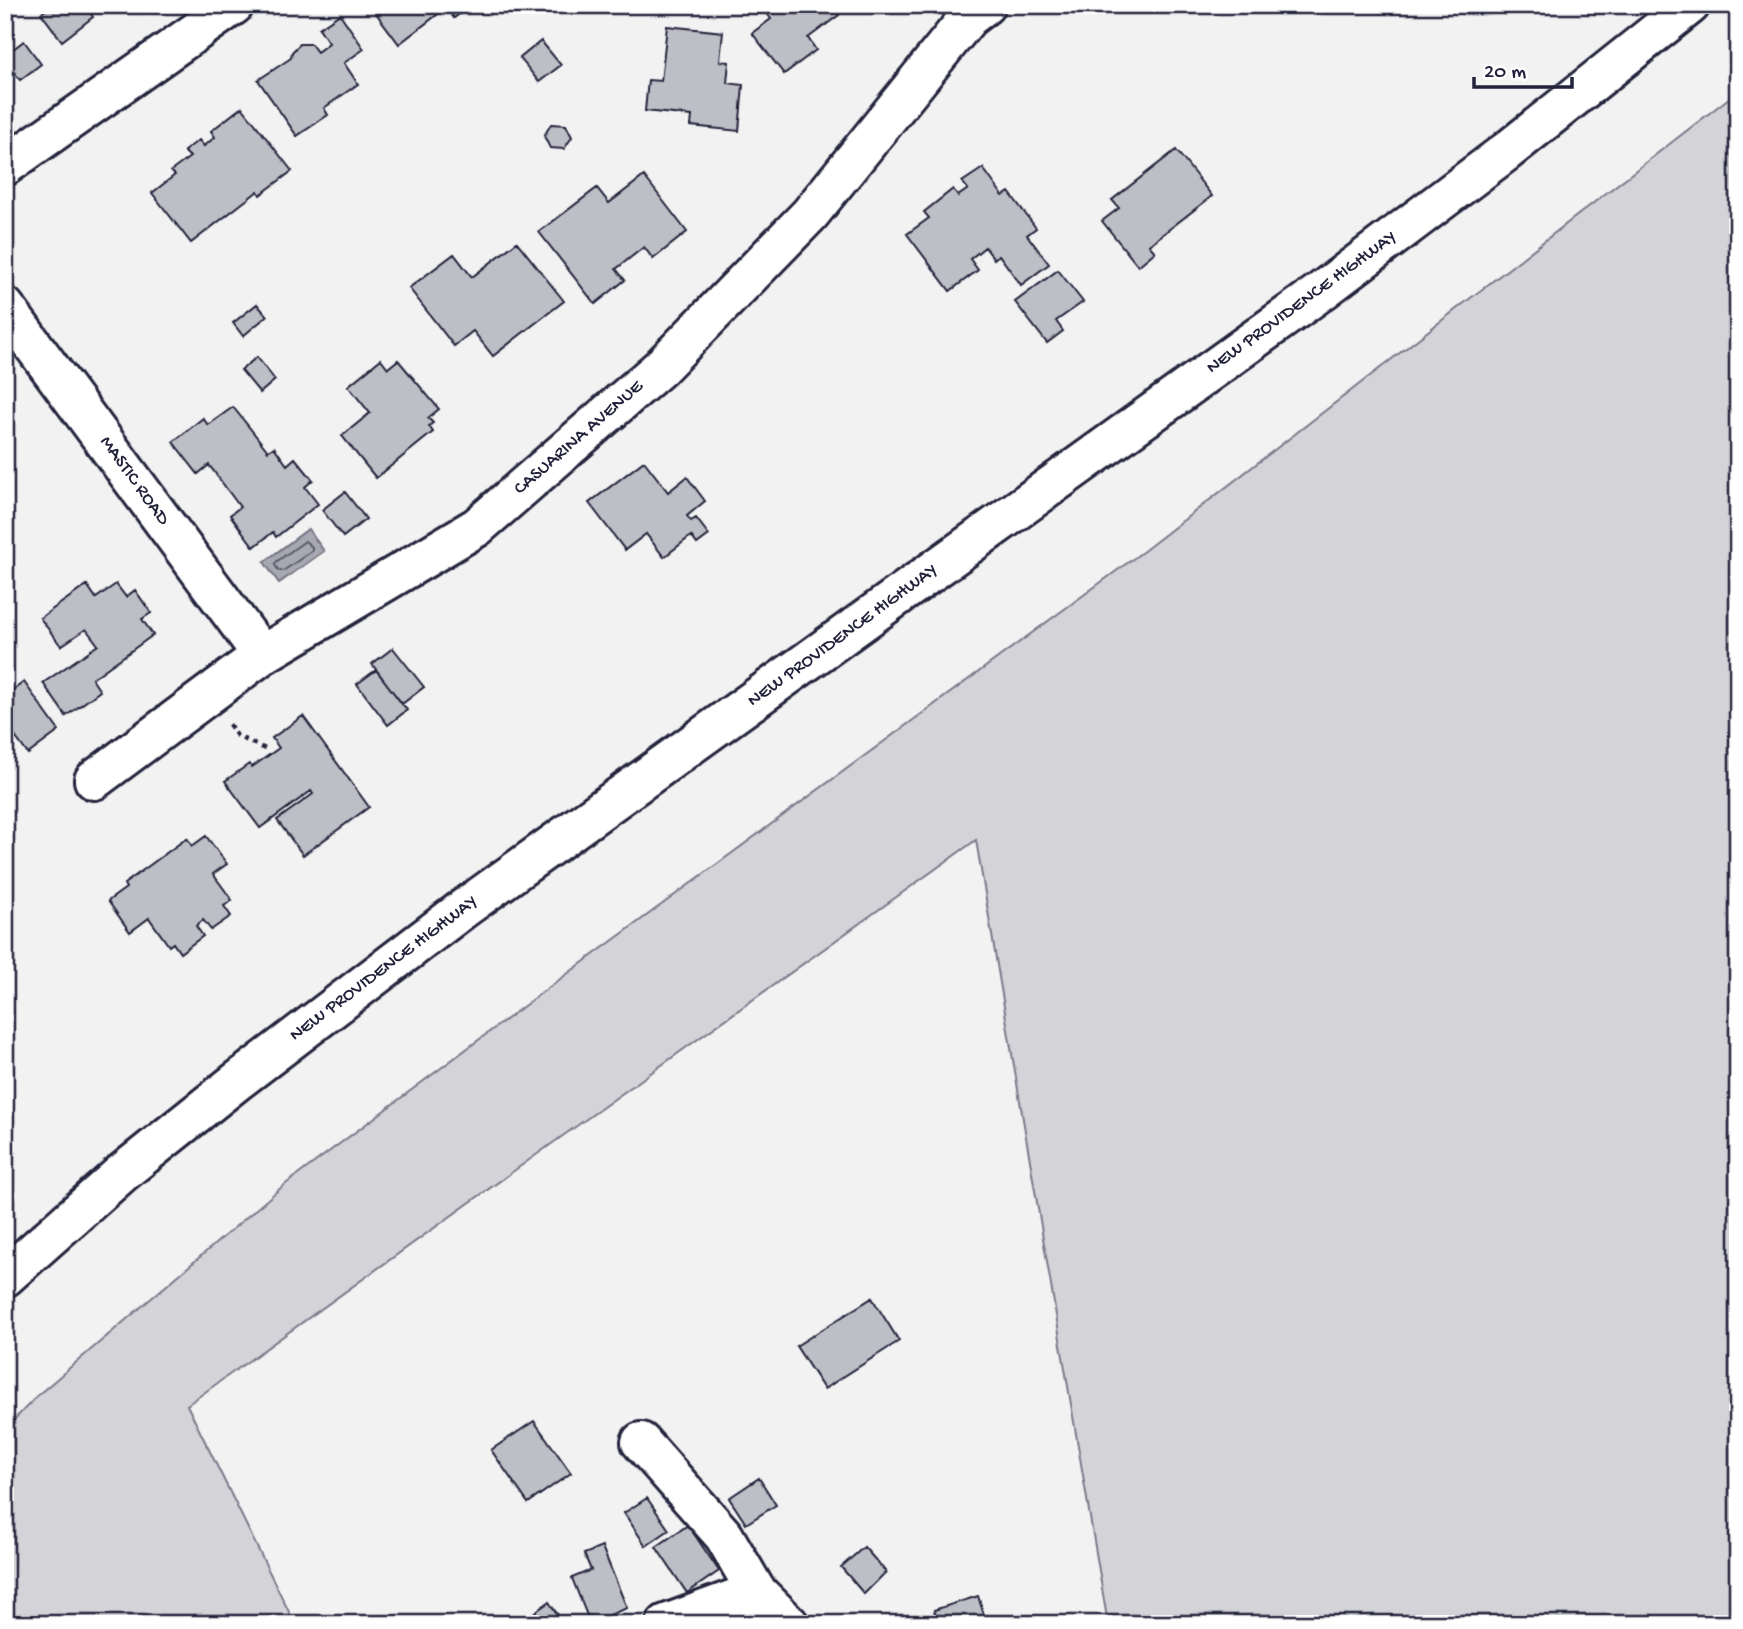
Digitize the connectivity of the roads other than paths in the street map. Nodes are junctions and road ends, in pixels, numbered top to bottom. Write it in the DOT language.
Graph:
graph roads {
  1 [pos="234,5"];
  2 [pos="1690,5"];
  3 [pos="970,9"];
  4 [pos="5,166"];
  5 [pos="5,307"];
  6 [pos="262,655"];
  7 [pos="94,780"];
  8 [pos="5,1277"];
  9 [pos="641,1442"];
  10 [pos="756,1591"];
  11 [pos="666,1624"];
  12 [pos="789,1624"];
  1 -- 4 [label="main road"];
  2 -- 8 [label="main road, NEW PROVIDENCE HIGHWAY"];
  3 -- 6 [label="main road, CASUARINA AVENUE"];
  5 -- 6 [label="main road, MASTIC ROAD"];
  6 -- 7 [label="main road, CASUARINA AVENUE"];
  9 -- 10 [label="main road"];
  10 -- 11 [label="main road"];
  10 -- 12 [label="main road"];
}
